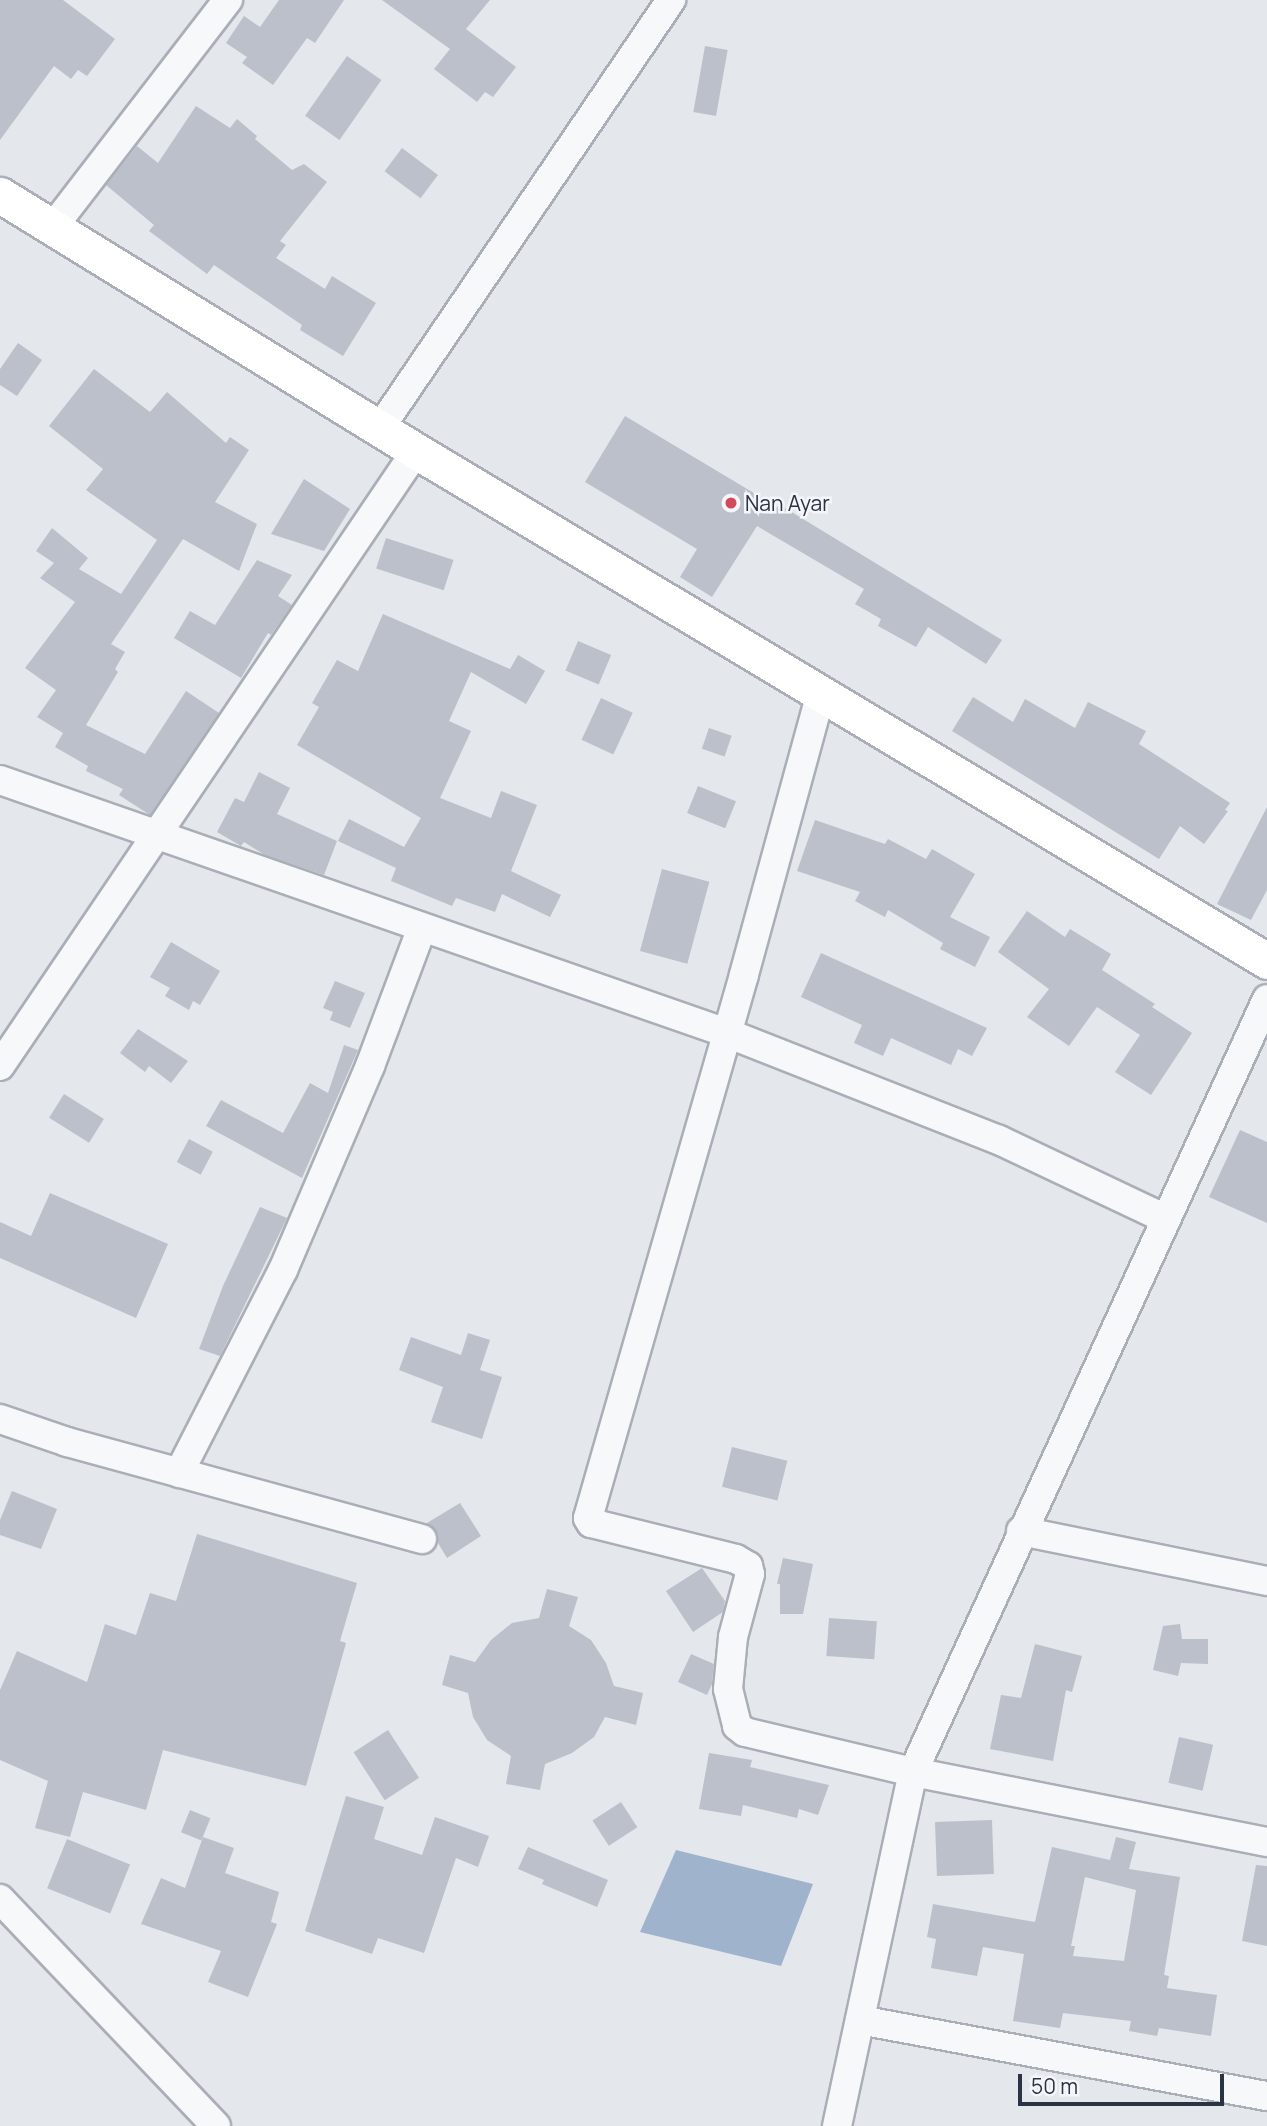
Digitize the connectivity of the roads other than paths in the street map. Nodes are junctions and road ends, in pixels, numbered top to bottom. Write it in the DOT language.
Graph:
graph roads {
  1 [pos="228,0"];
  2 [pos="671,0"];
  3 [pos="0,195"];
  4 [pos="53,227"];
  5 [pos="380,428"];
  6 [pos="416,451"];
  7 [pos="821,693"];
  8 [pos="0,780"];
  9 [pos="156,835"];
  10 [pos="422,928"];
  11 [pos="1267,961"];
  12 [pos="1267,999"];
  13 [pos="727,1033"];
  14 [pos="0,1066"];
  15 [pos="1166,1219"];
  16 [pos="0,1419"];
  17 [pos="179,1473"];
  18 [pos="1021,1531"];
  19 [pos="422,1539"];
  20 [pos="1267,1581"];
  21 [pos="913,1772"];
  22 [pos="1267,1842"];
  23 [pos="0,1899"];
  24 [pos="860,2020"];
  25 [pos="1267,2096"];
  26 [pos="216,2126"];
  27 [pos="837,2126"];
  1 -- 4 [label="street"];
  2 -- 5 [label="street"];
  3 -- 4 [label="main road"];
  4 -- 5 [label="main road"];
  5 -- 6 [label="main road"];
  6 -- 7 [label="main road"];
  6 -- 9 [label="street"];
  7 -- 11 [label="main road"];
  7 -- 13 [label="street"];
  8 -- 9 [label="street"];
  9 -- 10 [label="street"];
  9 -- 14 [label="street"];
  10 -- 13 [label="street"];
  10 -- 17 [label="street"];
  12 -- 15 [label="street"];
  13 -- 15 [label="street"];
  13 -- 21 [label="street"];
  15 -- 18 [label="street"];
  16 -- 17 [label="street"];
  17 -- 19 [label="street"];
  18 -- 20 [label="street"];
  18 -- 21 [label="street"];
  21 -- 22 [label="street"];
  21 -- 24 [label="street"];
  23 -- 26 [label="street"];
  24 -- 25 [label="street"];
  24 -- 27 [label="street"];
}
